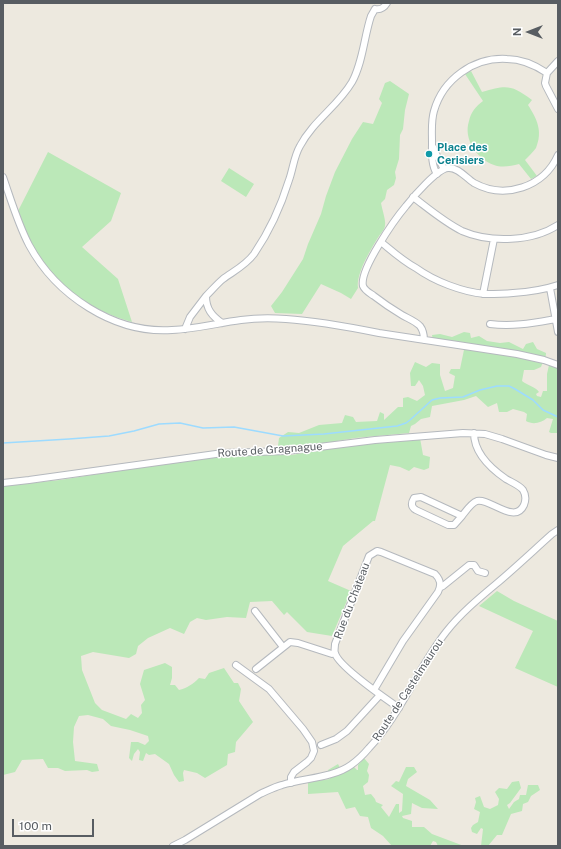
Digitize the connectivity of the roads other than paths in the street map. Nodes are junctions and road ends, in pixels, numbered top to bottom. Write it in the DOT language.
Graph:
graph roads {
  1 [pos="387,3"];
  2 [pos="374,6"];
  3 [pos="558,61"];
  4 [pos="547,72"];
  5 [pos="558,109"];
  6 [pos="432,140"];
  7 [pos="558,155"];
  8 [pos="444,169"];
  9 [pos="437,174"];
  10 [pos="3,177"];
  11 [pos="414,197"];
  12 [pos="558,225"];
  13 [pos="494,238"];
  14 [pos="381,242"];
  15 [pos="558,285"];
  16 [pos="550,288"];
  17 [pos="483,294"];
  18 [pos="206,296"];
  19 [pos="556,319"];
  20 [pos="222,323"];
  21 [pos="490,324"];
  22 [pos="185,329"];
  23 [pos="558,332"];
  24 [pos="424,340"];
  25 [pos="558,365"];
  26 [pos="474,433"];
  27 [pos="558,458"];
  28 [pos="3,483"];
  29 [pos="462,516"];
  30 [pos="558,530"];
  31 [pos="485,573"];
  32 [pos="441,587"];
  33 [pos="255,610"];
  34 [pos="284,647"];
  35 [pos="335,654"];
  36 [pos="236,665"];
  37 [pos="256,669"];
  38 [pos="374,690"];
  39 [pos="380,695"];
  40 [pos="399,708"];
  41 [pos="321,745"];
  42 [pos="291,783"];
  43 [pos="172,846"];
  1 -- 2 [label="street"];
  2 -- 18 [label="street"];
  3 -- 4 [label="street"];
  4 -- 5 [label="street"];
  4 -- 6 [label="street"];
  6 -- 8 [label="street"];
  6 -- 9 [label="street"];
  7 -- 8 [label="street"];
  8 -- 9 [label="street"];
  9 -- 11 [label="street"];
  10 -- 22 [label="street"];
  11 -- 13 [label="street"];
  11 -- 14 [label="street"];
  12 -- 13 [label="street"];
  13 -- 17 [label="street"];
  14 -- 17 [label="street"];
  14 -- 24 [label="street"];
  15 -- 16 [label="street"];
  16 -- 17 [label="street"];
  16 -- 19 [label="street"];
  18 -- 20 [label="street"];
  18 -- 22 [label="street"];
  19 -- 21 [label="street"];
  19 -- 23 [label="street"];
  20 -- 22 [label="street"];
  20 -- 24 [label="street"];
  24 -- 25 [label="street"];
  26 -- 27 [label="street, Route de Gragnague"];
  26 -- 28 [label="street, Route de Gragnague"];
  26 -- 29 [label="street"];
  29 -- 29 [label="street"];
  30 -- 40 [label="street, Route de Castelmaurou"];
  31 -- 32 [label="street"];
  32 -- 35 [label="street, Rue du Château"];
  32 -- 38 [label="street"];
  33 -- 34 [label="street"];
  34 -- 35 [label="street"];
  34 -- 37 [label="street"];
  35 -- 38 [label="street, Rue du Château"];
  36 -- 42 [label="street"];
  38 -- 39 [label="street, Rue du Château"];
  39 -- 40 [label="street, Rue du Château"];
  39 -- 41 [label="street"];
  40 -- 42 [label="street, Route de Castelmaurou"];
  42 -- 43 [label="street, Route de Castelmaurou"];
}
